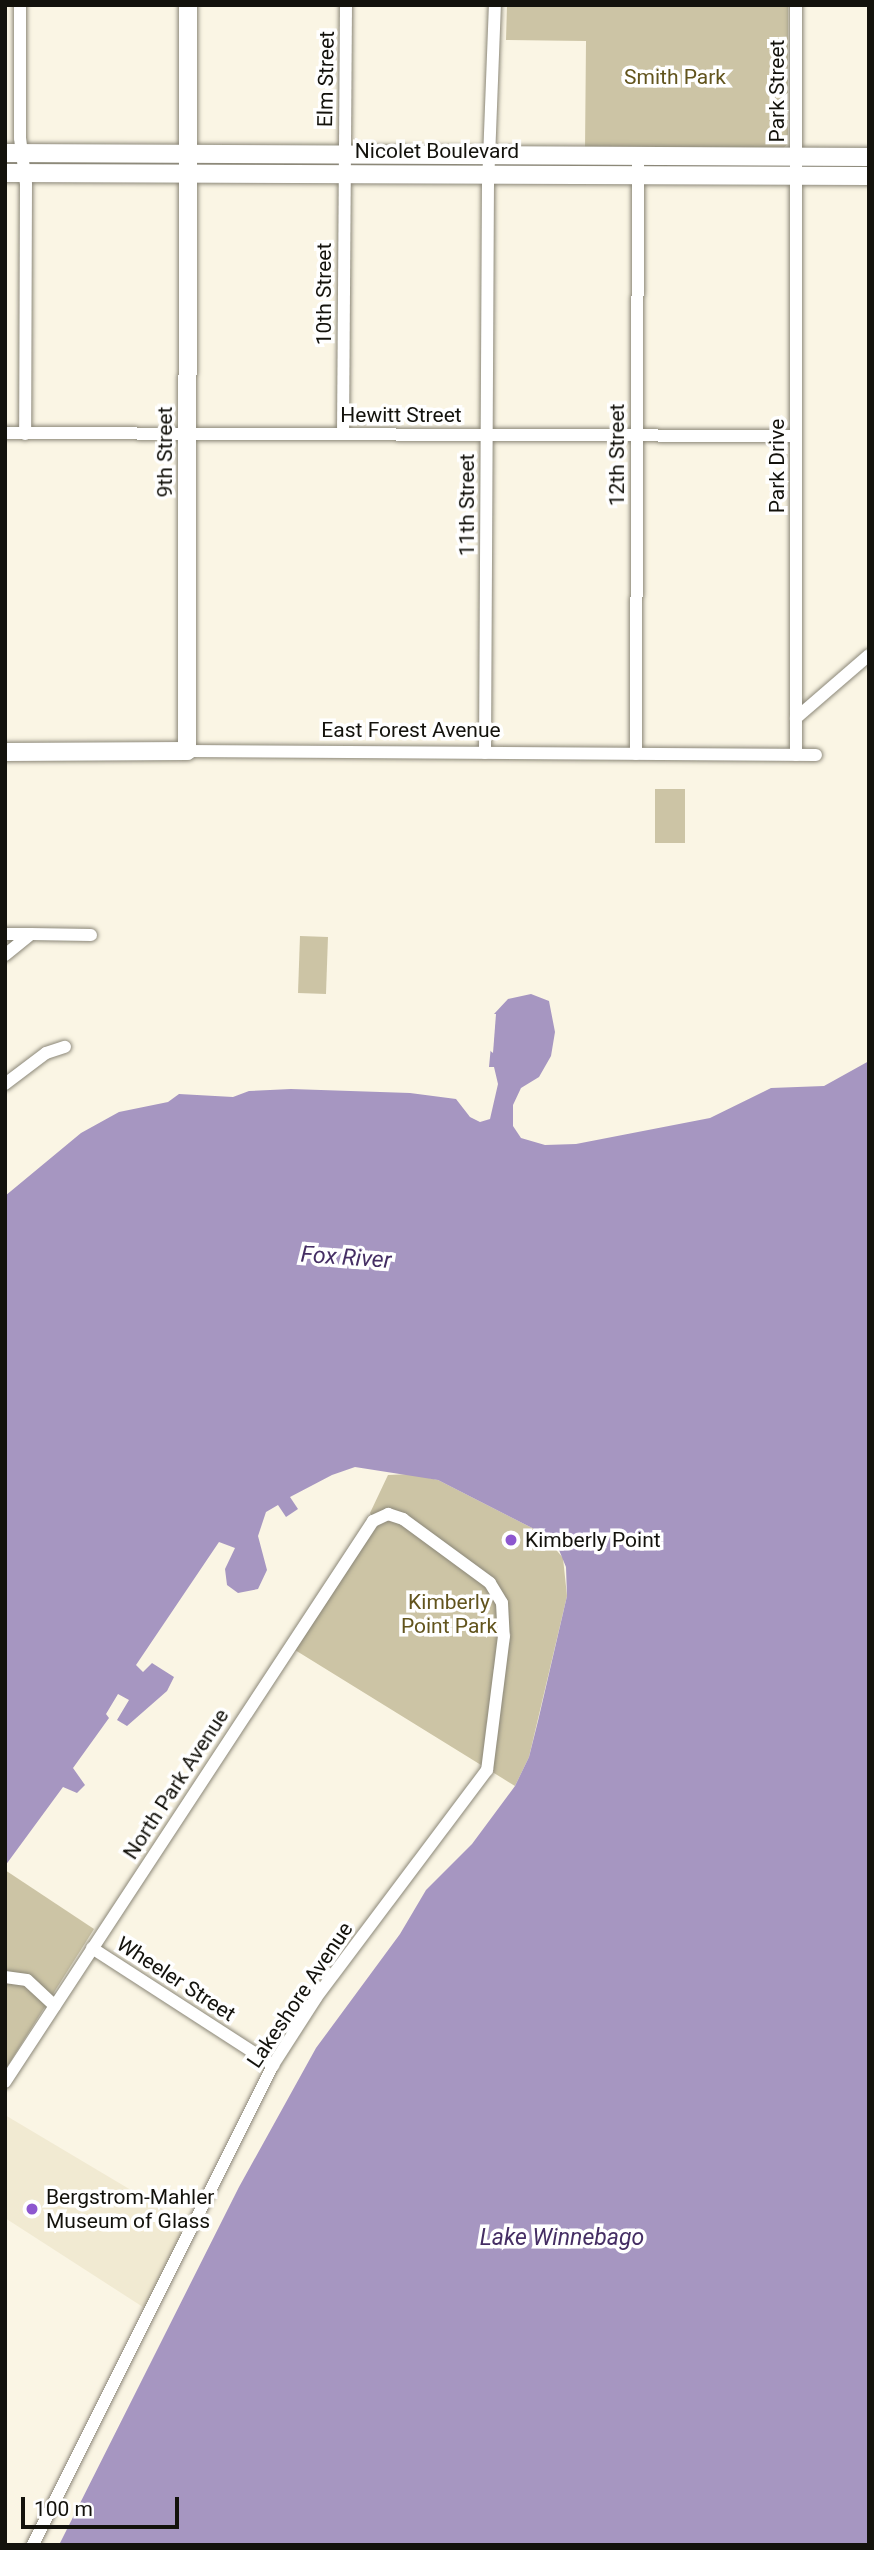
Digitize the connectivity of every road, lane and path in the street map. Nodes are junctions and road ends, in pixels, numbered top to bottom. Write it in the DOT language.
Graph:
graph roads {
  1 [pos="20,5"];
  2 [pos="188,5"];
  3 [pos="346,5"];
  4 [pos="495,5"];
  5 [pos="796,5"];
  6 [pos="14,153"];
  7 [pos="188,153"];
  8 [pos="344,154"];
  9 [pos="491,154"];
  10 [pos="638,156"];
  11 [pos="796,157"];
  12 [pos="869,157"];
  13 [pos="5,173"];
  14 [pos="25,173"];
  15 [pos="188,173"];
  16 [pos="489,173"];
  17 [pos="344,174"];
  18 [pos="638,175"];
  19 [pos="796,176"];
  20 [pos="869,176"];
  21 [pos="5,433"];
  22 [pos="25,433"];
  23 [pos="187,434"];
  24 [pos="343,434"];
  25 [pos="487,434"];
  26 [pos="637,434"];
  27 [pos="796,436"];
  28 [pos="869,655"];
  29 [pos="796,718"];
  30 [pos="187,751"];
  31 [pos="5,752"];
  32 [pos="485,754"];
  33 [pos="636,754"];
  34 [pos="796,755"];
  35 [pos="816,755"];
  36 [pos="5,934"];
  37 [pos="31,934"];
  38 [pos="91,936"];
  39 [pos="5,955"];
  40 [pos="65,1047"];
  41 [pos="5,1084"];
  42 [pos="385,1515"];
  43 [pos="92,1948"];
  44 [pos="5,1977"];
  45 [pos="55,2006"];
  46 [pos="273,2065"];
  47 [pos="5,2082"];
  48 [pos="33,2545"];
  1 -- 6 [label="street"];
  2 -- 7 [label="street, 9th Street"];
  3 -- 8 [label="street, Elm Street"];
  4 -- 9 [label="street, 11th Street"];
  5 -- 11 [label="street, Park Street"];
  6 -- 7 [label="street, Nicolet Boulevard"];
  6 -- 14 [label="street"];
  7 -- 8 [label="street, Nicolet Boulevard"];
  7 -- 15 [label="street, 9th Street"];
  8 -- 9 [label="street, Nicolet Boulevard"];
  8 -- 17 [label="street, 10th Street"];
  9 -- 10 [label="street, Nicolet Boulevard"];
  9 -- 16 [label="street, 11th Street"];
  10 -- 11 [label="street, Nicolet Boulevard"];
  10 -- 18 [label="street, 12th Street"];
  11 -- 12 [label="street, Nicolet Boulevard"];
  11 -- 19 [label="street, Park Street"];
  13 -- 14 [label="street, Nicolet Boulevard"];
  14 -- 15 [label="street, Nicolet Boulevard"];
  14 -- 22 [label="street"];
  15 -- 17 [label="street, Nicolet Boulevard"];
  15 -- 23 [label="street, 9th Street"];
  16 -- 17 [label="street, Nicolet Boulevard"];
  16 -- 18 [label="street, Nicolet Boulevard"];
  16 -- 25 [label="street, 11th Street"];
  17 -- 24 [label="street, 10th Street"];
  18 -- 19 [label="street, Nicolet Boulevard"];
  18 -- 26 [label="street, 12th Street"];
  19 -- 20 [label="street, Nicolet Boulevard"];
  19 -- 27 [label="street, Park Drive"];
  21 -- 22 [label="street, Hewitt Street"];
  22 -- 23 [label="street, Hewitt Street"];
  23 -- 24 [label="street, Hewitt Street"];
  23 -- 30 [label="street, 9th Street"];
  24 -- 25 [label="street, Hewitt Street"];
  25 -- 26 [label="street, Hewitt Street"];
  25 -- 32 [label="street, 11th Street"];
  26 -- 27 [label="street, Hewitt Street"];
  26 -- 33 [label="street, 12th Street"];
  27 -- 29 [label="street, Park Drive"];
  28 -- 29 [label="street"];
  29 -- 34 [label="street, Park Drive"];
  30 -- 31 [label="street, East Forest Avenue"];
  30 -- 32 [label="street, East Forest Avenue"];
  32 -- 33 [label="street, East Forest Avenue"];
  33 -- 34 [label="street, East Forest Avenue"];
  34 -- 35 [label="street, East Forest Avenue"];
  36 -- 37 [label="street"];
  37 -- 38 [label="street"];
  37 -- 39 [label="street"];
  40 -- 41 [label="street"];
  42 -- 43 [label="street, North Park Avenue"];
  42 -- 46 [label="street, Lakeshore Avenue"];
  43 -- 45 [label="street, North Park Avenue"];
  43 -- 46 [label="street, Wheeler Street"];
  44 -- 45 [label="street"];
  45 -- 47 [label="street, North Park Avenue"];
  46 -- 48 [label="street, Lakeshore Avenue"];
}
